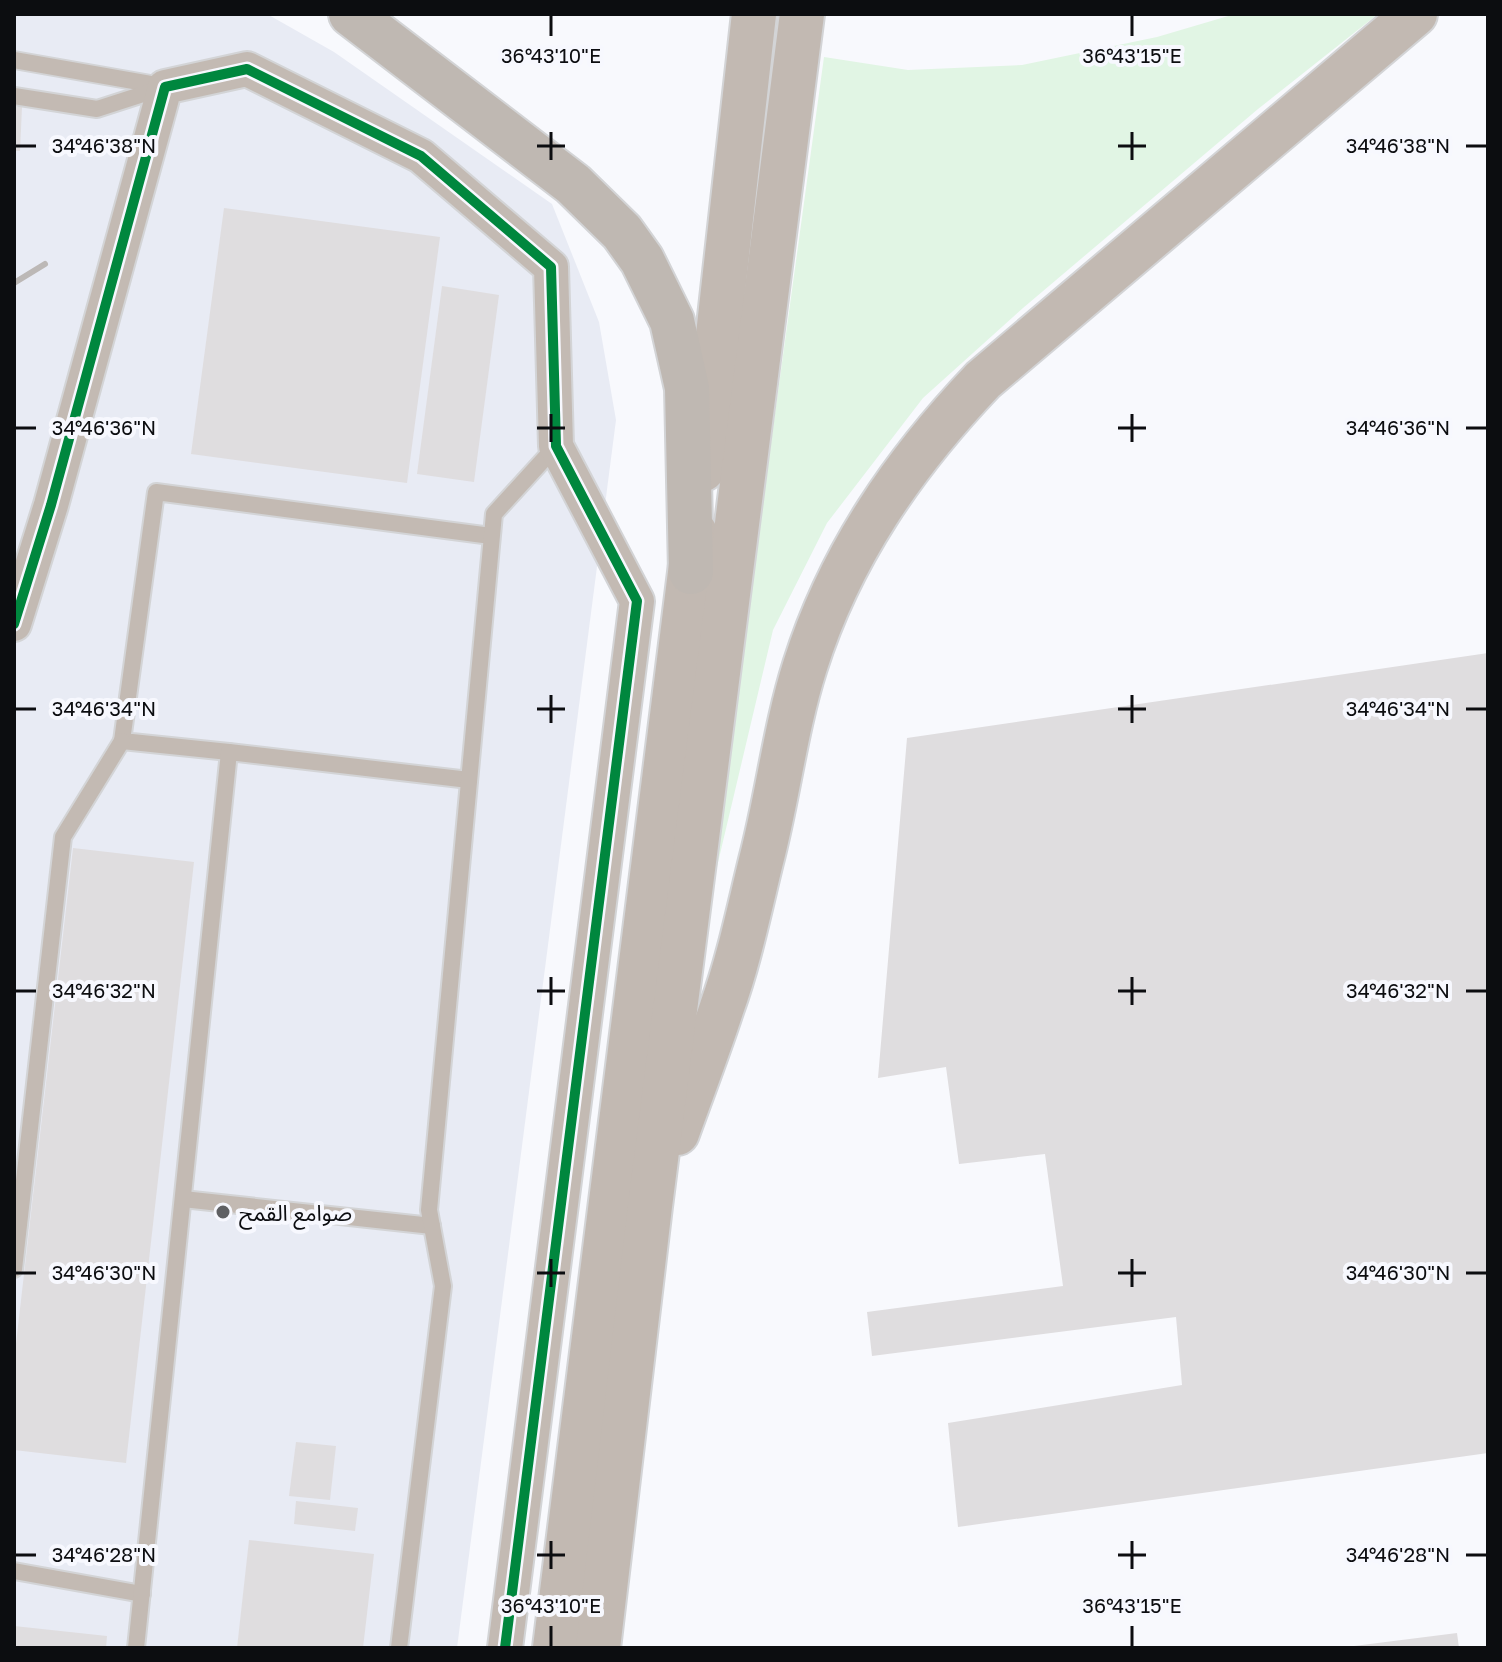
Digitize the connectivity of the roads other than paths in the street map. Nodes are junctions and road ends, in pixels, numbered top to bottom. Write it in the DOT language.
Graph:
graph roads {
  1 [pos="351,14"];
  2 [pos="754,14"];
  3 [pos="802,14"];
  4 [pos="1415,14"];
  5 [pos="14,60"];
  6 [pos="165,87"];
  7 [pos="14,96"];
  8 [pos="556,446"];
  9 [pos="491,536"];
  10 [pos="691,572"];
  11 [pos="14,624"];
  12 [pos="122,741"];
  13 [pos="229,752"];
  14 [pos="469,780"];
  15 [pos="183,1199"];
  16 [pos="650,1206"];
  17 [pos="432,1226"];
  18 [pos="14,1269"];
  19 [pos="14,1571"];
  20 [pos="142,1594"];
  21 [pos="136,1648"];
  22 [pos="399,1648"];
  23 [pos="505,1648"];
  24 [pos="555,1648"];
  25 [pos="598,1648"];
  1 -- 10 [label="highway"];
  2 -- 10 [label="main road"];
  3 -- 16 [label="main road"];
  4 -- 16 [label="main road"];
  5 -- 6 [label="lane"];
  6 -- 7 [label="lane"];
  6 -- 8 [label="street"];
  6 -- 11 [label="street"];
  8 -- 9 [label="lane"];
  8 -- 23 [label="street"];
  9 -- 12 [label="lane"];
  9 -- 14 [label="lane"];
  10 -- 24 [label="main road"];
  12 -- 13 [label="lane"];
  12 -- 18 [label="lane"];
  13 -- 14 [label="lane"];
  13 -- 15 [label="lane"];
  14 -- 17 [label="lane"];
  15 -- 17 [label="lane"];
  15 -- 20 [label="lane"];
  16 -- 25 [label="main road"];
  17 -- 22 [label="lane"];
  19 -- 20 [label="lane"];
  20 -- 21 [label="lane"];
}
